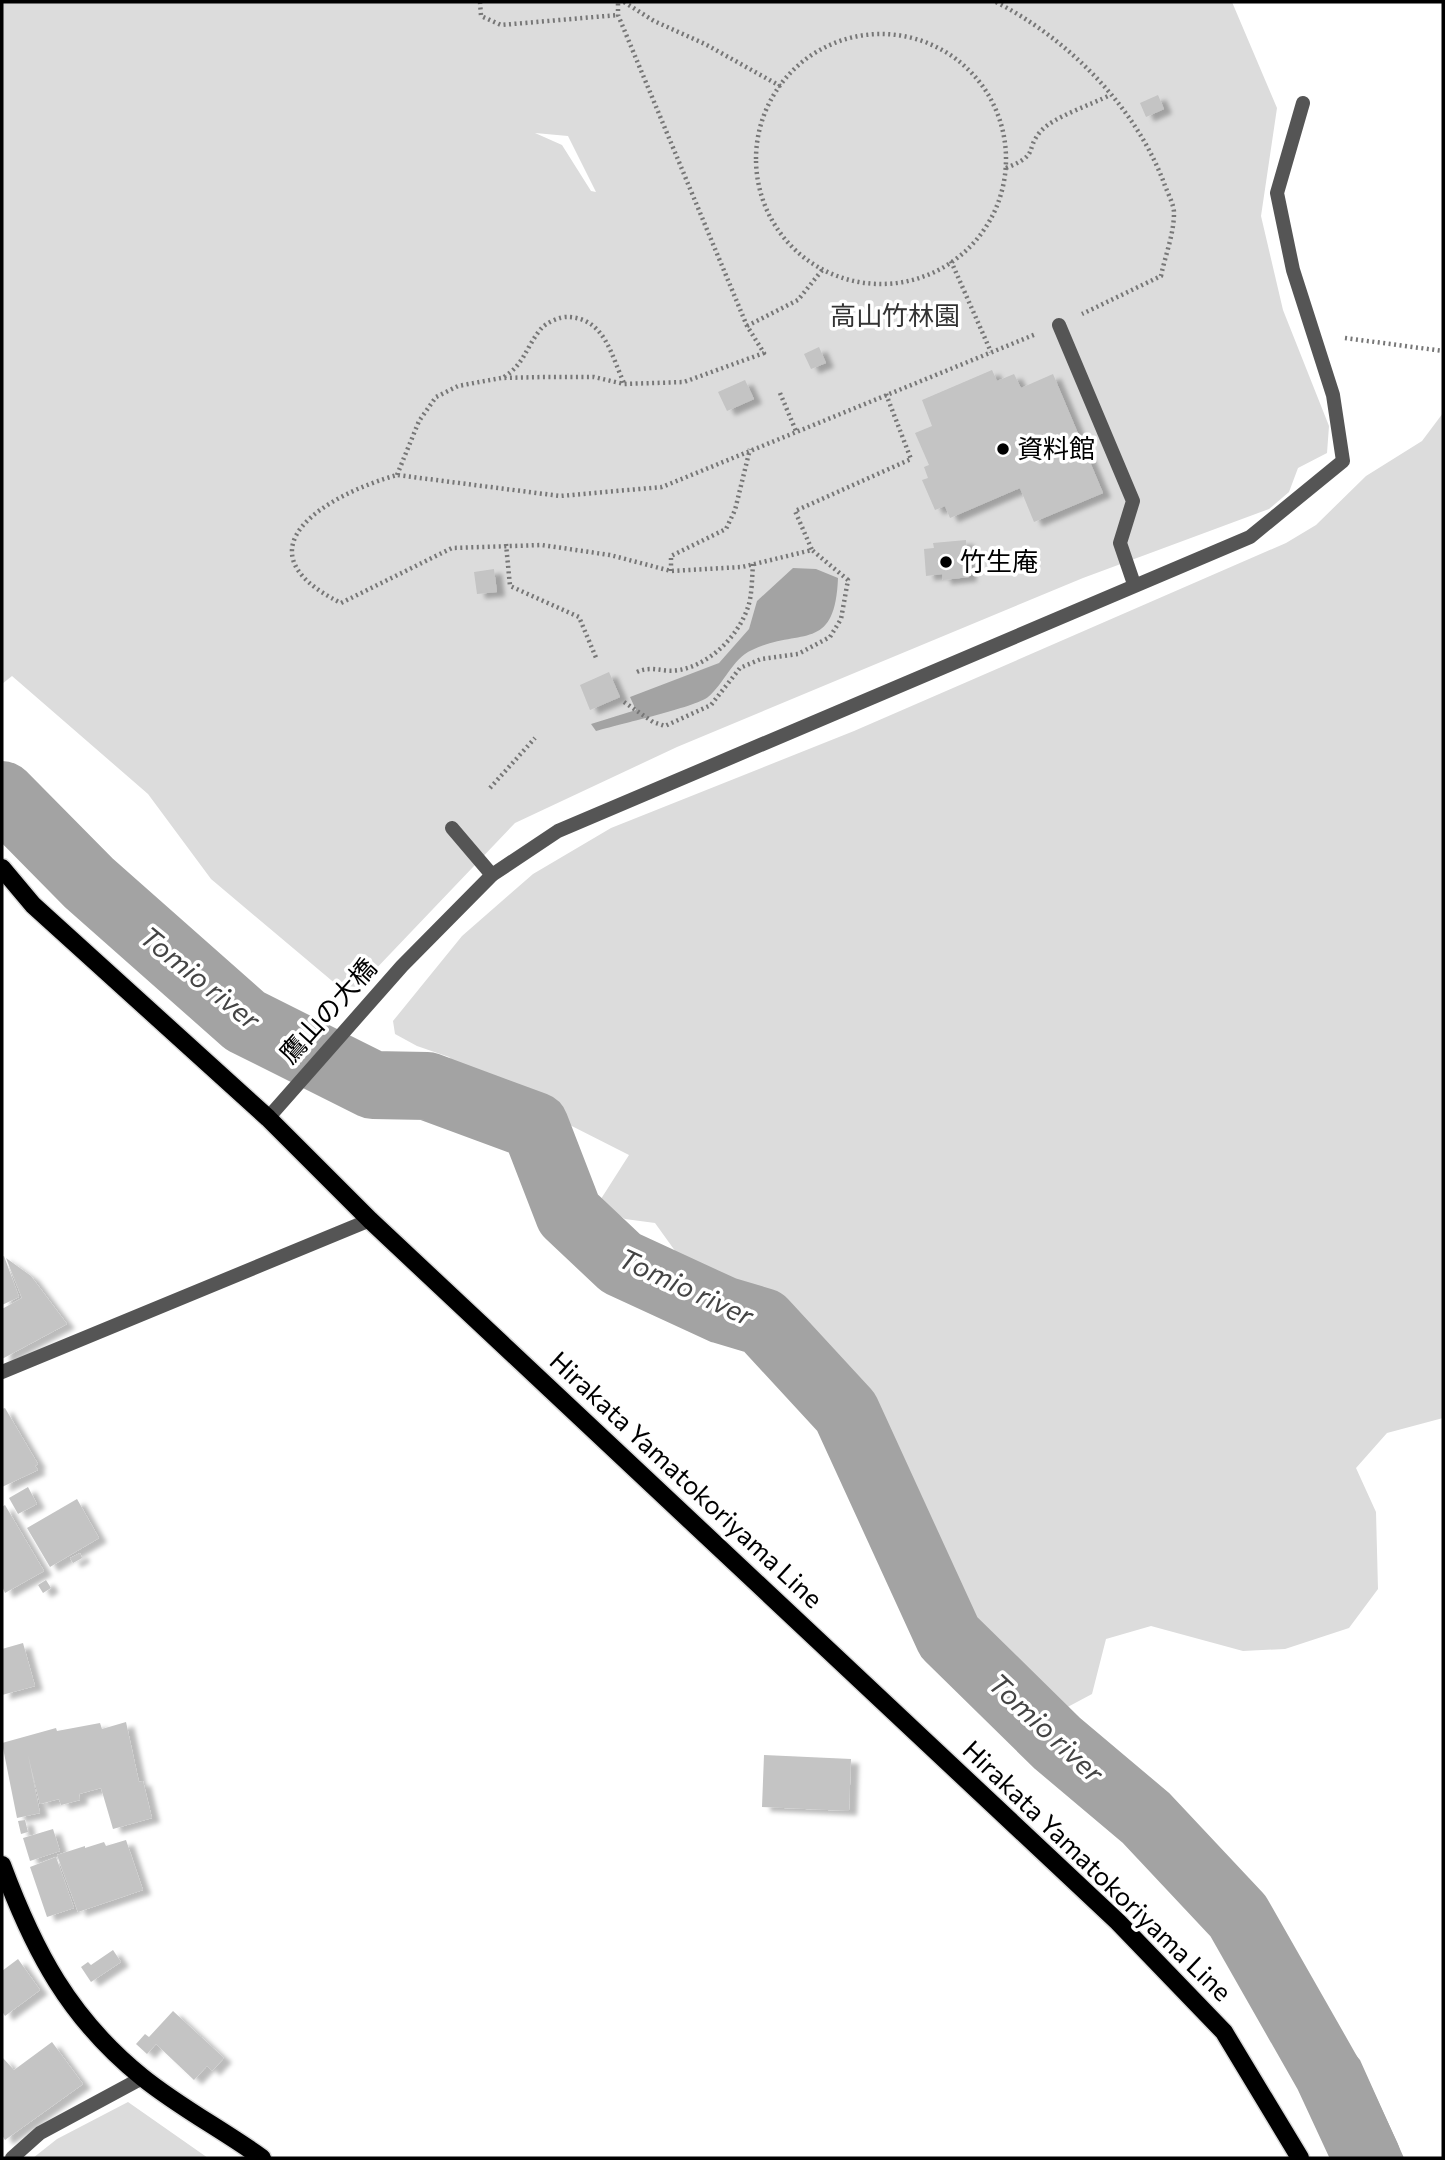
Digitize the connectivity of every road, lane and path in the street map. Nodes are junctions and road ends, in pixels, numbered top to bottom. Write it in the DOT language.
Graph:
graph roads {
  1 [pos="480,2"];
  2 [pos="618,2"];
  3 [pos="624,2"];
  4 [pos="996,2"];
  5 [pos="618,16"];
  6 [pos="782,87"];
  7 [pos="1110,95"];
  8 [pos="1303,103"];
  9 [pos="1006,168"];
  10 [pos="951,261"];
  11 [pos="823,269"];
  12 [pos="1059,325"];
  13 [pos="747,326"];
  14 [pos="1345,338"];
  15 [pos="1443,351"];
  16 [pos="990,352"];
  17 [pos="501,378"];
  18 [pos="624,384"];
  19 [pos="780,393"];
  20 [pos="886,394"];
  21 [pos="796,432"];
  22 [pos="751,449"];
  23 [pos="397,475"];
  24 [pos="506,544"];
  25 [pos="812,550"];
  26 [pos="753,564"];
  27 [pos="671,571"];
  28 [pos="1134,584"];
  29 [pos="597,660"];
  30 [pos="637,672"];
  31 [pos="624,702"];
  32 [pos="535,738"];
  33 [pos="490,788"];
  34 [pos="452,828"];
  35 [pos="2,868"];
  36 [pos="492,875"];
  37 [pos="268,1118"];
  38 [pos="370,1220"];
  39 [pos="2,1372"];
  40 [pos="2,1865"];
  41 [pos="142,2078"];
  42 [pos="12,2158"];
  43 [pos="262,2158"];
  44 [pos="1300,2158"];
  1 -- 5 [label="path"];
  2 -- 5 [label="path"];
  3 -- 6 [label="path"];
  4 -- 7 [label="path"];
  5 -- 13 [label="path"];
  6 -- 9 [label="path"];
  6 -- 11 [label="path"];
  7 -- 9 [label="path"];
  7 -- 12 [label="path"];
  8 -- 28 [label="street, 鷹山の大橋"];
  9 -- 10 [label="path"];
  10 -- 11 [label="path"];
  10 -- 16 [label="path"];
  11 -- 13 [label="path"];
  12 -- 16 [label="path"];
  12 -- 28 [label="street"];
  13 -- 18 [label="path"];
  14 -- 15 [label="path"];
  16 -- 20 [label="path"];
  17 -- 18 [label="path"];
  17 -- 18 [label="path"];
  17 -- 23 [label="path"];
  19 -- 21 [label="path"];
  20 -- 21 [label="path"];
  20 -- 25 [label="path"];
  21 -- 22 [label="path"];
  22 -- 23 [label="path"];
  22 -- 27 [label="path"];
  23 -- 24 [label="path"];
  24 -- 27 [label="path"];
  24 -- 29 [label="path"];
  25 -- 26 [label="path"];
  25 -- 31 [label="path"];
  26 -- 27 [label="path"];
  26 -- 30 [label="path"];
  28 -- 36 [label="street, 鷹山の大橋"];
  32 -- 33 [label="path"];
  34 -- 36 [label="street"];
  35 -- 37 [label="main road, Hirakata Yamatokoriyama Line"];
  36 -- 37 [label="street, 鷹山の大橋"];
  37 -- 38 [label="main road, Hirakata Yamatokoriyama Line"];
  38 -- 39 [label="street"];
  38 -- 44 [label="main road, Hirakata Yamatokoriyama Line"];
  40 -- 41 [label="main road"];
  41 -- 42 [label="street"];
  41 -- 43 [label="main road"];
}
